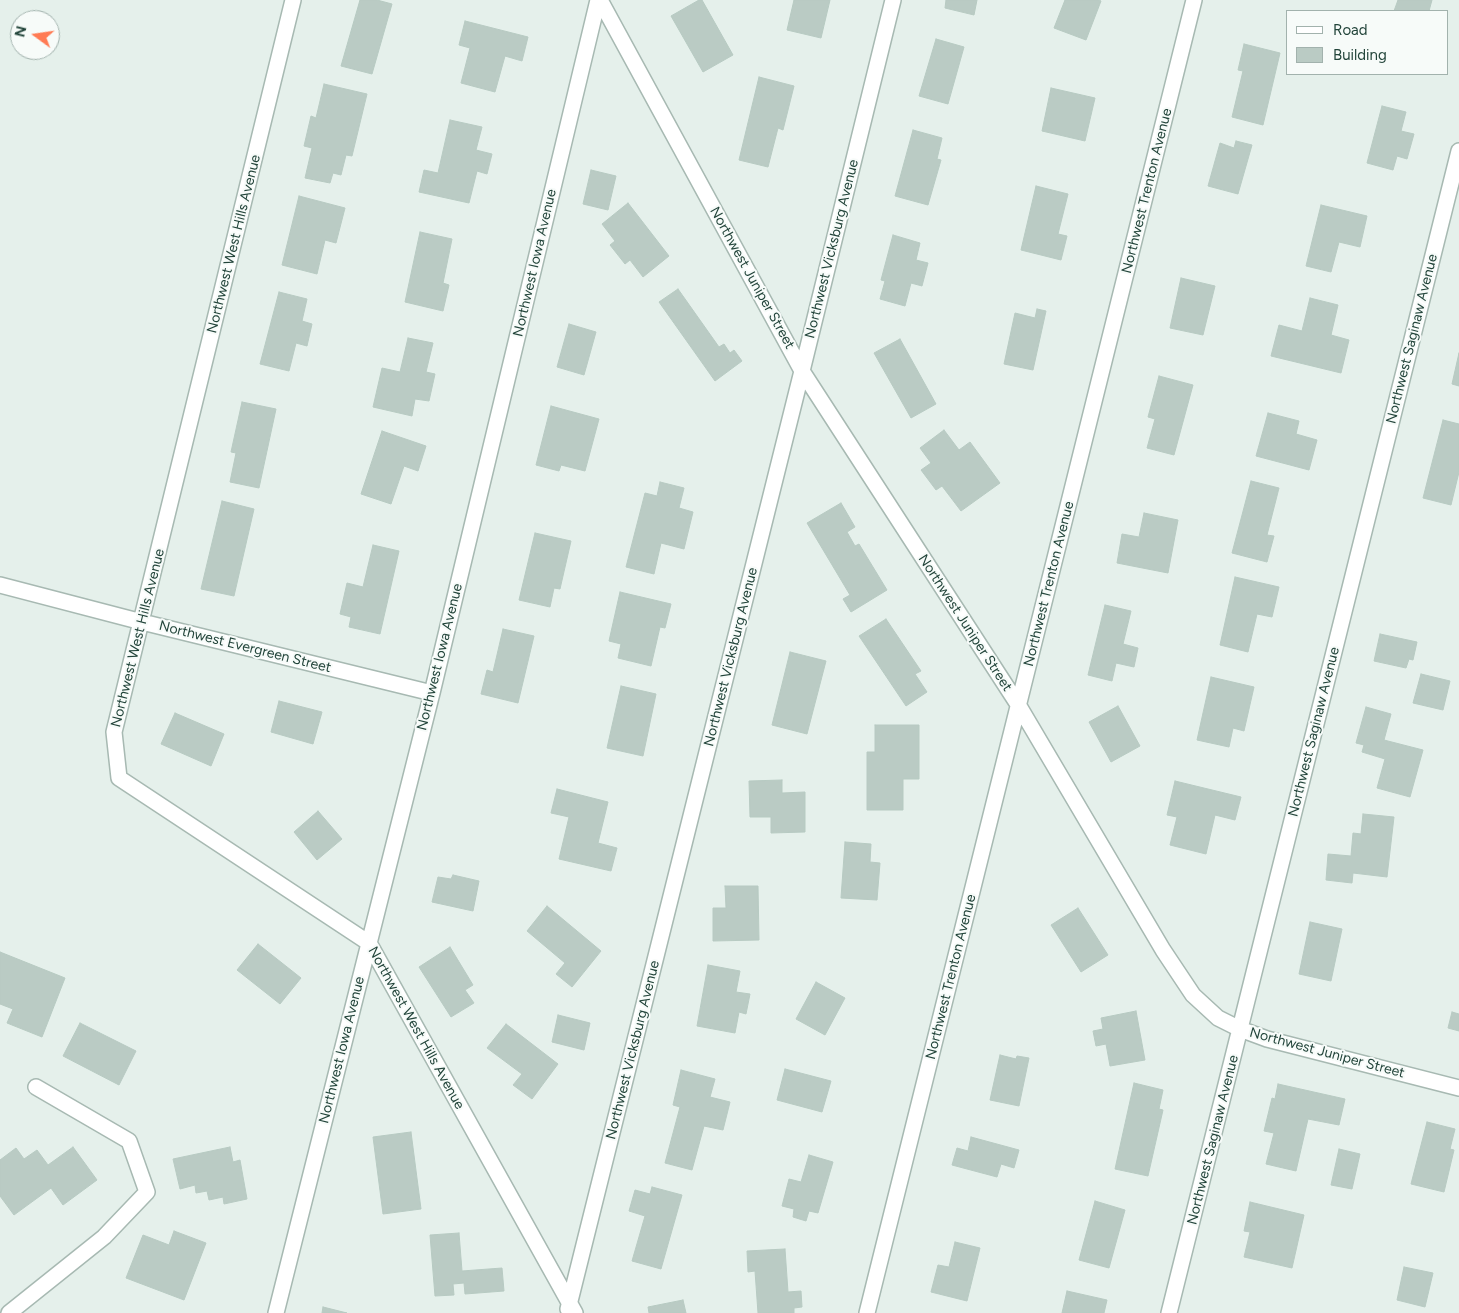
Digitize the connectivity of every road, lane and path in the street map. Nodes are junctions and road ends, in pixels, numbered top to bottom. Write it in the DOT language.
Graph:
graph roads {
  1 [pos="293,0"];
  2 [pos="599,0"];
  3 [pos="893,0"];
  4 [pos="1194,0"];
  5 [pos="1459,151"];
  6 [pos="802,371"];
  7 [pos="0,585"];
  8 [pos="142,622"];
  9 [pos="432,693"];
  10 [pos="1019,706"];
  11 [pos="369,943"];
  12 [pos="1240,1029"];
  13 [pos="36,1087"];
  14 [pos="1459,1088"];
  15 [pos="571,1310"];
  16 [pos="9,1313"];
  17 [pos="276,1313"];
  18 [pos="867,1313"];
  19 [pos="1169,1313"];
  1 -- 8 [label="street, Northwest West Hills Avenue"];
  2 -- 6 [label="street, Northwest Juniper Street"];
  2 -- 9 [label="street, Northwest Iowa Avenue"];
  3 -- 6 [label="street, Northwest Vicksburg Avenue"];
  4 -- 10 [label="street, Northwest Trenton Avenue"];
  5 -- 12 [label="street, Northwest Saginaw Avenue"];
  6 -- 10 [label="street, Northwest Juniper Street"];
  6 -- 15 [label="street, Northwest Vicksburg Avenue"];
  7 -- 8 [label="street, Northwest Evergreen Street"];
  8 -- 9 [label="street, Northwest Evergreen Street"];
  8 -- 11 [label="street, Northwest West Hills Avenue"];
  9 -- 11 [label="street, Northwest Iowa Avenue"];
  10 -- 12 [label="street, Northwest Juniper Street"];
  10 -- 18 [label="street, Northwest Trenton Avenue"];
  11 -- 15 [label="street, Northwest West Hills Avenue"];
  11 -- 17 [label="street, Northwest Iowa Avenue"];
  12 -- 14 [label="street, Northwest Juniper Street"];
  12 -- 19 [label="street, Northwest Saginaw Avenue"];
  13 -- 16 [label="street"];
}
